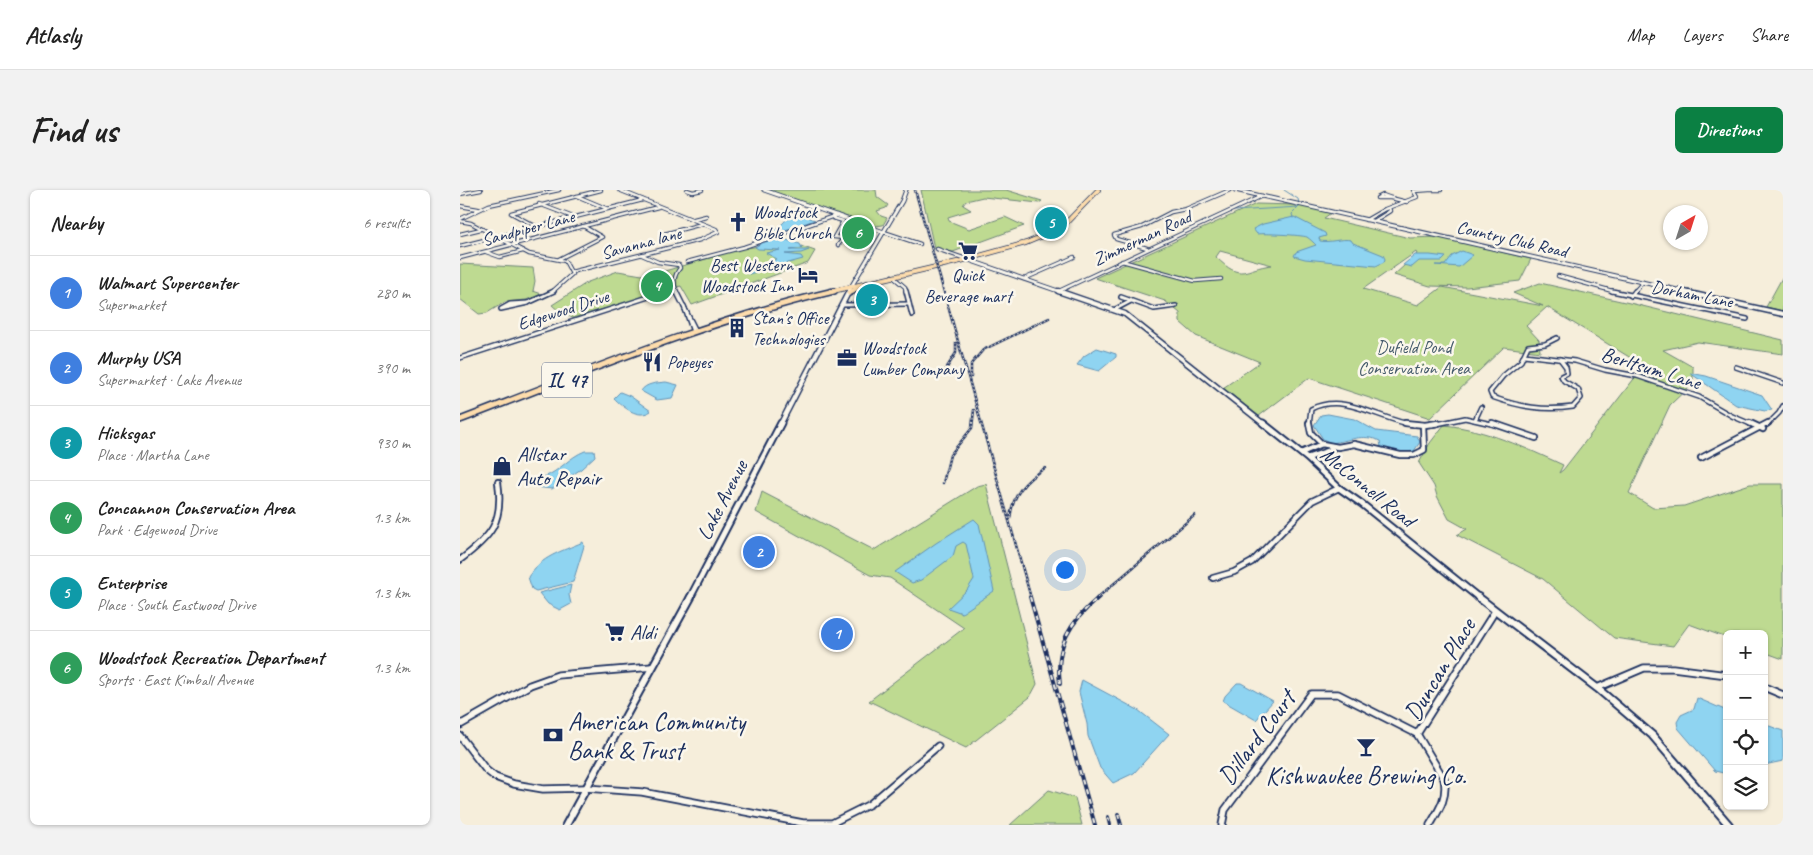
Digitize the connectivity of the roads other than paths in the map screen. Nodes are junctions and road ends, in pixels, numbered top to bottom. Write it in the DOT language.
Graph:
graph roads {
  1 [pos="481,190"];
  2 [pos="537,190"];
  3 [pos="559,190"];
  4 [pos="600,190"];
  5 [pos="619,190"];
  6 [pos="687,190"];
  7 [pos="702,190"];
  8 [pos="764,190"];
  9 [pos="906,190"];
  10 [pos="1098,190"];
  11 [pos="1230,190"];
  12 [pos="1235,190"];
  13 [pos="1414,190"];
  14 [pos="1430,190"];
  15 [pos="1441,190"];
  16 [pos="544,193"];
  17 [pos="460,194"];
  18 [pos="576,196"];
  19 [pos="1262,196"];
  20 [pos="1391,198"];
  21 [pos="643,200"];
  22 [pos="1407,202"];
  23 [pos="539,204"];
  24 [pos="460,206"];
  25 [pos="660,206"];
  26 [pos="1389,208"];
  27 [pos="608,209"];
  28 [pos="480,210"];
  29 [pos="837,215"];
  30 [pos="706,216"];
  31 [pos="574,217"];
  32 [pos="832,217"];
  33 [pos="460,220"];
  34 [pos="692,220"];
  35 [pos="1366,220"];
  36 [pos="1374,221"];
  37 [pos="704,224"];
  38 [pos="583,226"];
  39 [pos="536,227"];
  40 [pos="481,228"];
  41 [pos="884,232"];
  42 [pos="460,234"];
  43 [pos="664,234"];
  44 [pos="497,237"];
  45 [pos="920,244"];
  46 [pos="512,245"];
  47 [pos="838,245"];
  48 [pos="460,246"];
  49 [pos="1147,248"];
  50 [pos="937,249"];
  51 [pos="523,251"];
  52 [pos="486,252"];
  53 [pos="642,255"];
  54 [pos="1074,257"];
  55 [pos="460,258"];
  56 [pos="559,259"];
  57 [pos="966,259"];
  58 [pos="1122,261"];
  59 [pos="678,265"];
  60 [pos="572,272"];
  61 [pos="892,276"];
  62 [pos="1558,276"];
  63 [pos="1024,279"];
  64 [pos="1221,279"];
  65 [pos="875,280"];
  66 [pos="1643,282"];
  67 [pos="852,285"];
  68 [pos="676,288"];
  69 [pos="1059,291"];
  70 [pos="849,293"];
  71 [pos="1631,296"];
  72 [pos="1122,297"];
  73 [pos="1131,301"];
  74 [pos="528,303"];
  75 [pos="909,304"];
  76 [pos="843,306"];
  77 [pos="1176,306"];
  78 [pos="1114,310"];
  79 [pos="1783,314"];
  80 [pos="912,315"];
  81 [pos="1747,320"];
  82 [pos="695,332"];
  83 [pos="1557,338"];
  84 [pos="1524,355"];
  85 [pos="460,358"];
  86 [pos="1560,359"];
  87 [pos="1736,367"];
  88 [pos="1783,383"];
  89 [pos="1783,406"];
  90 [pos="1481,408"];
  91 [pos="460,420"];
  92 [pos="1475,420"];
  93 [pos="1423,425"];
  94 [pos="1763,429"];
  95 [pos="1536,438"];
  96 [pos="1322,444"];
  97 [pos="1331,448"];
  98 [pos="1301,453"];
  99 [pos="1307,458"];
  100 [pos="1701,458"];
  101 [pos="498,482"];
  102 [pos="1340,488"];
  103 [pos="460,560"];
  104 [pos="1213,578"];
  105 [pos="1496,611"];
  106 [pos="652,667"];
  107 [pos="1723,674"];
  108 [pos="1597,688"];
  109 [pos="1768,689"];
  110 [pos="1783,695"];
  111 [pos="460,725"];
  112 [pos="1417,734"];
  113 [pos="460,736"];
  114 [pos="938,746"];
  115 [pos="586,788"];
  116 [pos="566,825"];
  117 [pos="1222,825"];
  118 [pos="1430,825"];
  119 [pos="1729,825"];
  1 -- 17 [label="street"];
  2 -- 16 [label="street"];
  3 -- 16 [label="street"];
  4 -- 18 [label="street"];
  5 -- 21 [label="street"];
  6 -- 7 [label="street"];
  8 -- 29 [label="street"];
  9 -- 41 [label="street, Lake Avenue"];
  10 -- 57 [label="main road, IL 47"];
  11 -- 49 [label="street"];
  12 -- 19 [label="street, Country Club Road"];
  13 -- 14 [label="street"];
  13 -- 22 [label="street"];
  14 -- 15 [label="street"];
  16 -- 28 [label="street"];
  18 -- 23 [label="street"];
  18 -- 27 [label="street"];
  19 -- 35 [label="street, Country Club Road"];
  19 -- 49 [label="street, Zimmerman Road"];
  20 -- 22 [label="street"];
  21 -- 25 [label="street"];
  21 -- 27 [label="street"];
  22 -- 26 [label="street"];
  23 -- 31 [label="street"];
  23 -- 39 [label="street"];
  24 -- 28 [label="street"];
  25 -- 34 [label="street"];
  25 -- 38 [label="street, Sandpiper Lane"];
  26 -- 35 [label="street"];
  26 -- 36 [label="street"];
  27 -- 31 [label="street"];
  28 -- 33 [label="street"];
  29 -- 32 [label="street"];
  29 -- 41 [label="street"];
  30 -- 34 [label="street"];
  31 -- 39 [label="street"];
  32 -- 47 [label="street"];
  32 -- 59 [label="street"];
  33 -- 40 [label="street"];
  34 -- 37 [label="street"];
  35 -- 36 [label="street, Country Club Road"];
  36 -- 66 [label="street, Country Club Road"];
  37 -- 43 [label="street"];
  37 -- 53 [label="street, Savanna lane"];
  38 -- 46 [label="street, Sandpiper Lane"];
  38 -- 56 [label="street"];
  39 -- 44 [label="street"];
  40 -- 42 [label="street"];
  40 -- 44 [label="street"];
  41 -- 45 [label="street"];
  41 -- 67 [label="street, Lake Avenue"];
  44 -- 46 [label="street"];
  44 -- 48 [label="street"];
  46 -- 51 [label="street"];
  46 -- 52 [label="street, Sandpiper Lane"];
  49 -- 58 [label="street, Zimmerman Road"];
  50 -- 57 [label="street, McConnell Road"];
  51 -- 52 [label="street"];
  51 -- 56 [label="street"];
  52 -- 55 [label="street, Sandpiper Lane"];
  53 -- 59 [label="street"];
  53 -- 60 [label="street, Savanna lane"];
  54 -- 63 [label="street"];
  56 -- 60 [label="street"];
  57 -- 61 [label="main road, IL 47"];
  57 -- 63 [label="street, McConnell Road"];
  58 -- 64 [label="street"];
  58 -- 69 [label="street, Zimmerman Road"];
  59 -- 68 [label="street"];
  60 -- 74 [label="street"];
  61 -- 65 [label="main road, IL 47"];
  61 -- 75 [label="street"];
  62 -- 71 [label="street, Dorham Lane"];
  63 -- 69 [label="street, McConnell Road"];
  65 -- 67 [label="main road, IL 47"];
  65 -- 70 [label="main road"];
  66 -- 71 [label="street, Dorham Lane"];
  66 -- 79 [label="street, Country Club Road"];
  67 -- 70 [label="street, Lake Avenue"];
  67 -- 82 [label="main road, IL 47"];
  68 -- 82 [label="street"];
  68 -- 85 [label="street, Edgewood Drive"];
  69 -- 78 [label="street, McConnell Road"];
  70 -- 76 [label="street, Lake Avenue"];
  71 -- 81 [label="street, Dorham Lane"];
  72 -- 73 [label="street"];
  73 -- 77 [label="street"];
  73 -- 78 [label="street"];
  74 -- 74 [label="street"];
  75 -- 76 [label="street"];
  75 -- 80 [label="street"];
  76 -- 106 [label="street, Lake Avenue"];
  78 -- 98 [label="street, McConnell Road"];
  82 -- 91 [label="main road, IL 47"];
  83 -- 84 [label="street"];
  84 -- 86 [label="street, Berltsum Lane"];
  84 -- 86 [label="street"];
  86 -- 94 [label="street, Berltsum Lane"];
  87 -- 88 [label="street"];
  89 -- 94 [label="street"];
  90 -- 92 [label="street"];
  92 -- 93 [label="street"];
  92 -- 95 [label="street"];
  93 -- 96 [label="street"];
  93 -- 97 [label="street"];
  94 -- 100 [label="street"];
  96 -- 97 [label="street"];
  96 -- 98 [label="street"];
  97 -- 99 [label="street"];
  98 -- 99 [label="street, McConnell Road"];
  99 -- 102 [label="street, McConnell Road"];
  101 -- 103 [label="street"];
  102 -- 104 [label="street"];
  102 -- 105 [label="street, McConnell Road"];
  105 -- 108 [label="street, McConnell Road"];
  105 -- 112 [label="street, Duncan Place"];
  106 -- 111 [label="street"];
  106 -- 115 [label="street, Lake Avenue"];
  107 -- 108 [label="street"];
  108 -- 119 [label="street, McConnell Road"];
  109 -- 110 [label="street"];
  112 -- 117 [label="street, Dillard Court"];
  112 -- 118 [label="street, Duncan Place"];
  113 -- 115 [label="street"];
  114 -- 115 [label="street"];
  115 -- 116 [label="street, Lake Avenue"];
}
